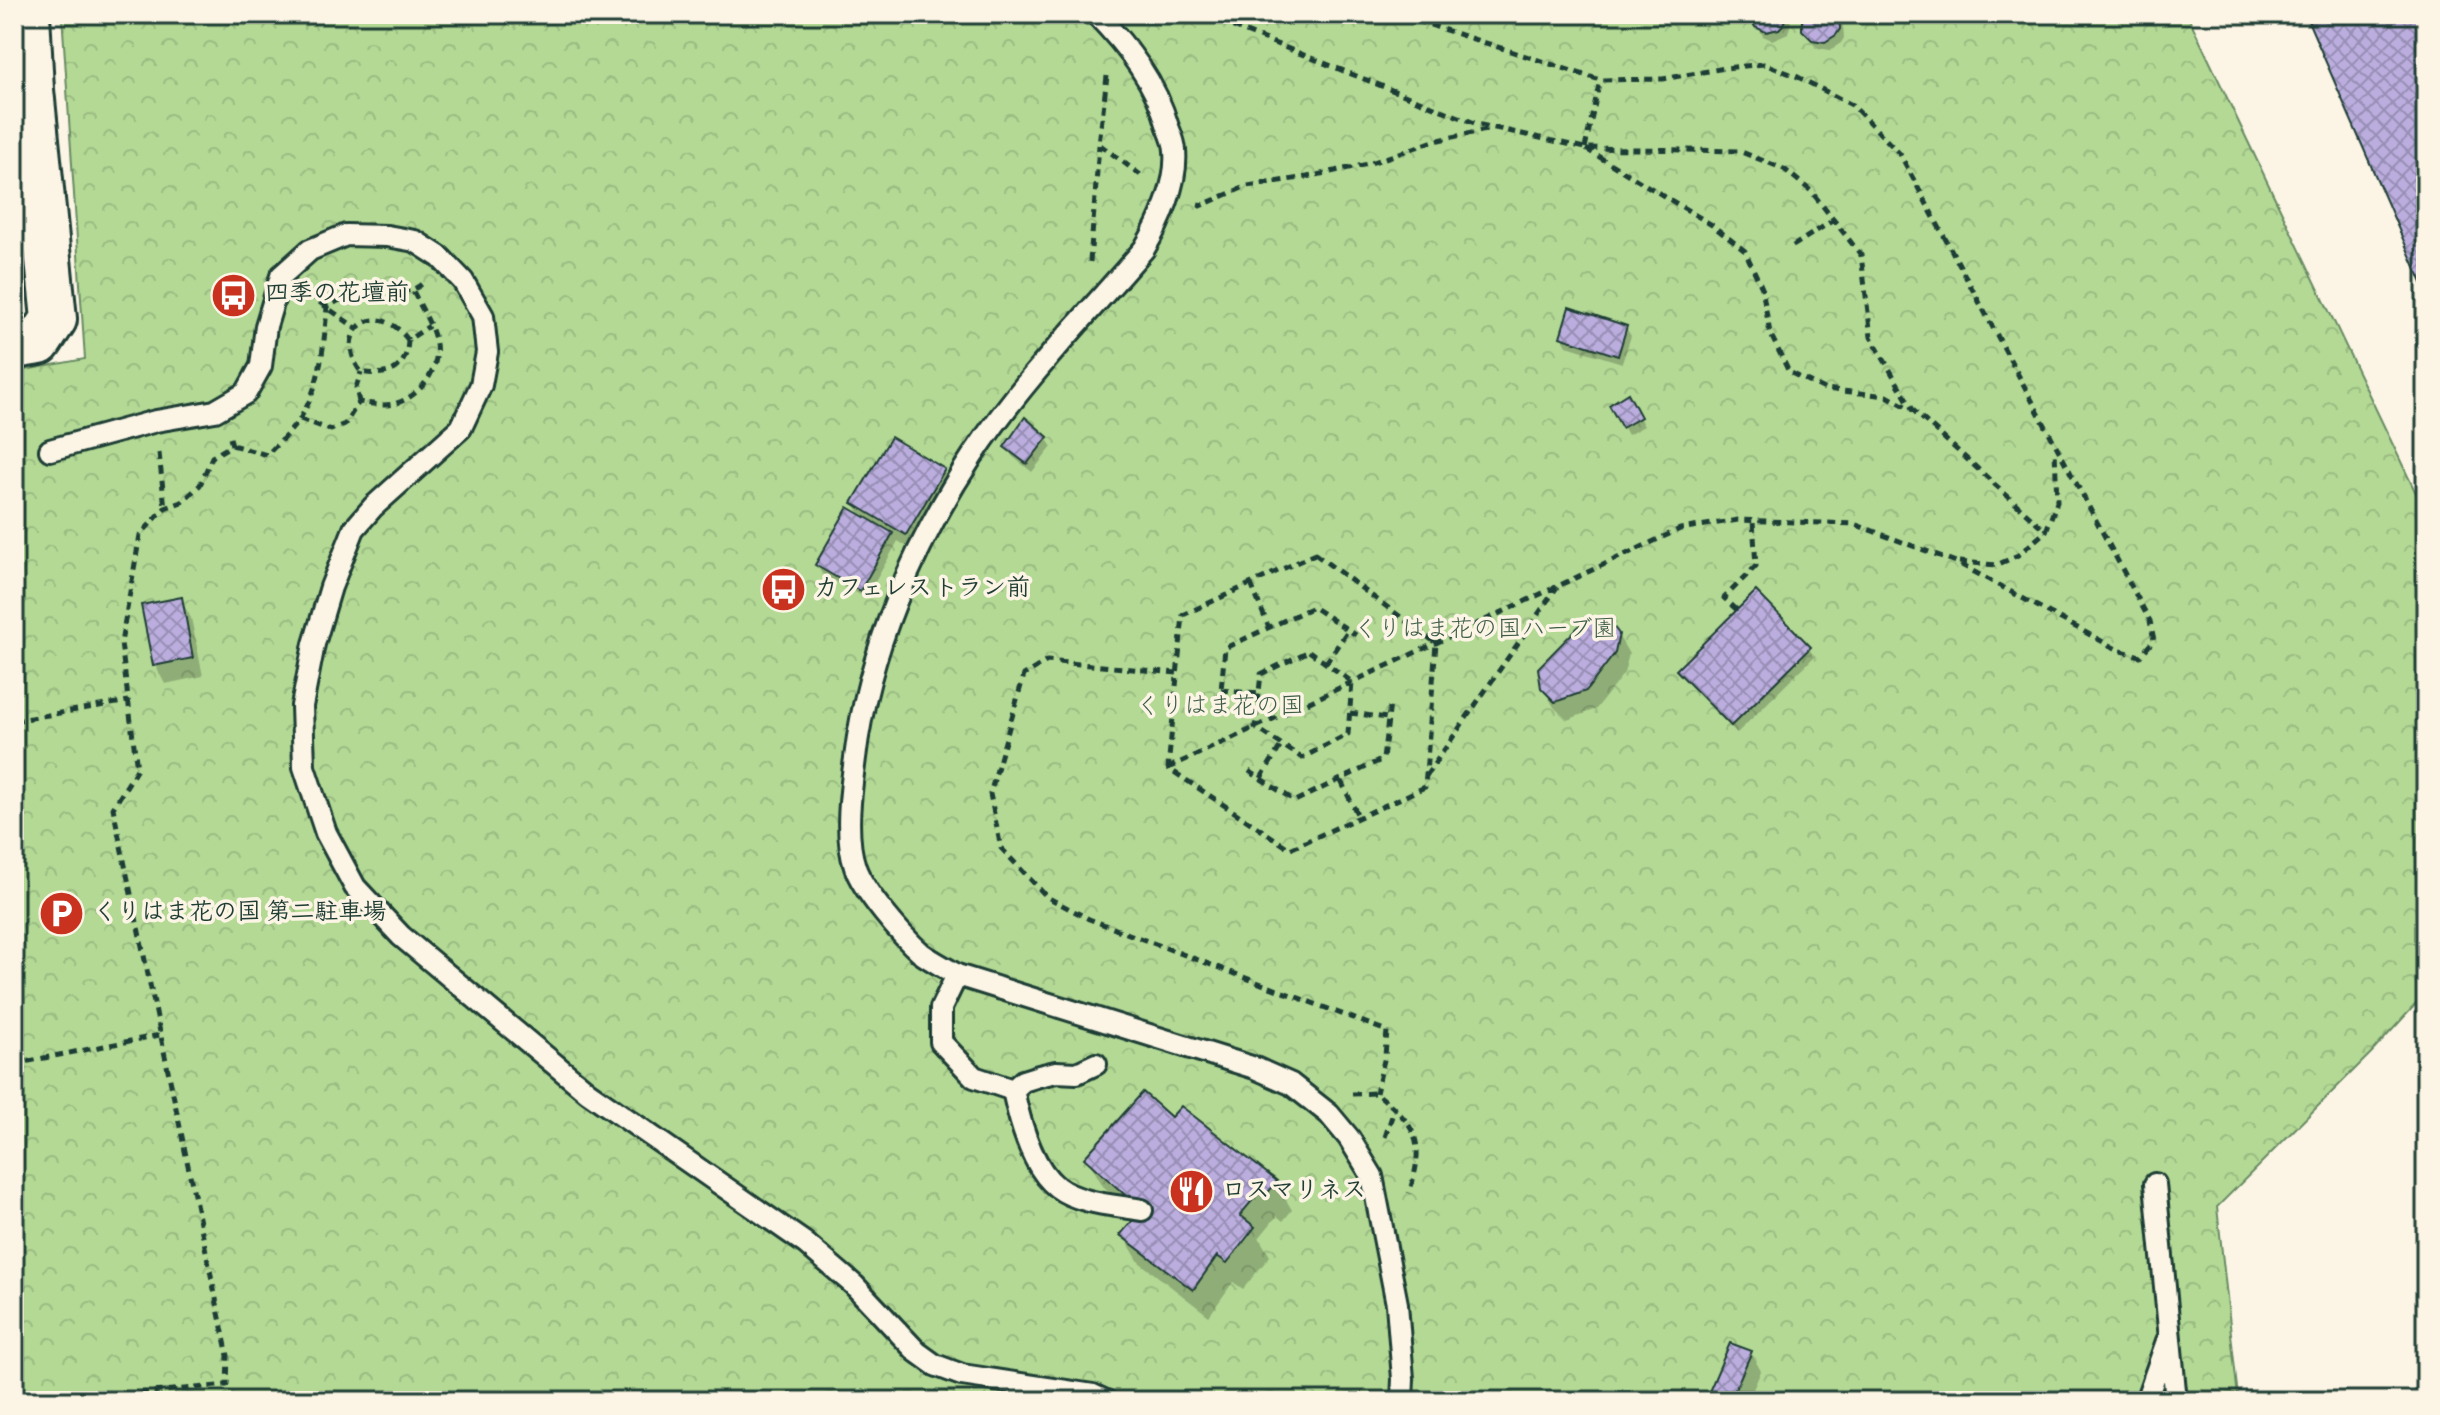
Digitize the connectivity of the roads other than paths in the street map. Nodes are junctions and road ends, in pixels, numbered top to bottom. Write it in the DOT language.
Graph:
graph roads {
  1 [pos="27,14"];
  2 [pos="1096,14"];
  3 [pos="14,346"];
  4 [pos="50,450"];
  5 [pos="957,975"];
  6 [pos="1096,1064"];
  7 [pos="1013,1090"];
  8 [pos="2155,1184"];
  9 [pos="1142,1210"];
  10 [pos="2170,1334"];
  11 [pos="1106,1401"];
  12 [pos="1402,1401"];
  13 [pos="2146,1401"];
  14 [pos="2176,1401"];
  1 -- 3 [label="street"];
  2 -- 5 [label="lane"];
  4 -- 11 [label="lane"];
  5 -- 7 [label="lane"];
  5 -- 12 [label="lane"];
  6 -- 7 [label="lane"];
  7 -- 9 [label="lane"];
  8 -- 10 [label="lane"];
  10 -- 13 [label="lane"];
  10 -- 14 [label="lane"];
}
